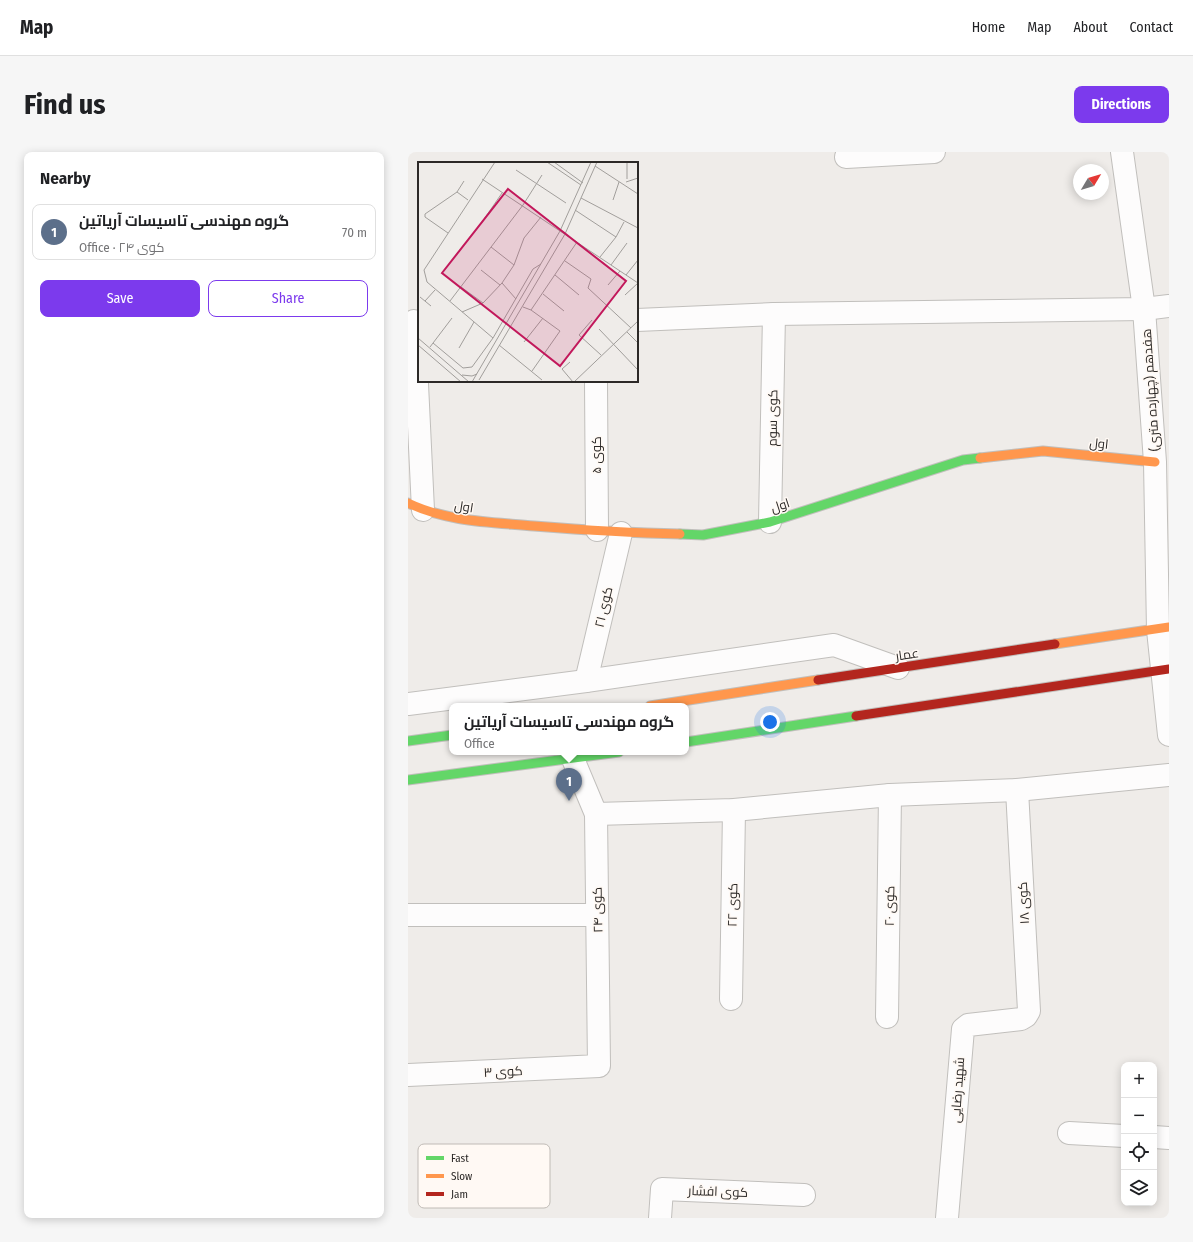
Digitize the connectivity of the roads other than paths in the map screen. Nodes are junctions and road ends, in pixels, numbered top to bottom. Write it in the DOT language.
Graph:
graph roads {
  1 [pos="934,152"];
  2 [pos="1122,152"];
  3 [pos="846,157"];
  4 [pos="1169,306"];
  5 [pos="1144,309"];
  6 [pos="774,314"];
  7 [pos="638,320"];
  8 [pos="414,321"];
  9 [pos="596,382"];
  10 [pos="1155,462"];
  11 [pos="416,507"];
  12 [pos="770,522"];
  13 [pos="597,530"];
  14 [pos="621,533"];
  15 [pos="1164,629"];
  16 [pos="898,668"];
  17 [pos="1166,670"];
  18 [pos="586,681"];
  19 [pos="670,703"];
  20 [pos="408,704"];
  21 [pos="449,735"];
  22 [pos="1169,735"];
  23 [pos="408,741"];
  24 [pos="689,742"];
  25 [pos="599,755"];
  26 [pos="573,759"];
  27 [pos="1169,775"];
  28 [pos="408,780"];
  29 [pos="1017,790"];
  30 [pos="890,795"];
  31 [pos="734,810"];
  32 [pos="596,814"];
  33 [pos="408,915"];
  34 [pos="597,915"];
  35 [pos="731,999"];
  36 [pos="1026,1016"];
  37 [pos="888,1017"];
  38 [pos="599,1066"];
  39 [pos="408,1075"];
  40 [pos="1069,1133"];
  41 [pos="1121,1136"];
  42 [pos="1157,1137"];
  43 [pos="1169,1138"];
  44 [pos="804,1195"];
  45 [pos="660,1218"];
  46 [pos="948,1218"];
  1 -- 3 [label="street"];
  2 -- 5 [label="street, هفدهم (چهارده متری)"];
  4 -- 5 [label="street"];
  5 -- 6 [label="street"];
  5 -- 10 [label="street, هفدهم (چهارده متری)"];
  6 -- 7 [label="street"];
  6 -- 12 [label="street, کوی سوم"];
  8 -- 11 [label="street"];
  9 -- 13 [label="street, کوی ۵"];
  10 -- 12 [label="street, اول"];
  10 -- 15 [label="street, هفدهم (چهارده متری)"];
  11 -- 13 [label="street, اول"];
  12 -- 14 [label="street, اول"];
  13 -- 14 [label="street, اول"];
  14 -- 18 [label="street, کوی ۲۱"];
  15 -- 16 [label="street, عمار"];
  15 -- 17 [label="street, هفدهم (چهارده متری)"];
  16 -- 18 [label="street"];
  16 -- 19 [label="street, عمار"];
  17 -- 22 [label="street, هفدهم (چهارده متری)"];
  17 -- 24 [label="street"];
  18 -- 20 [label="street"];
  21 -- 23 [label="street"];
  25 -- 26 [label="street"];
  26 -- 28 [label="street"];
  26 -- 32 [label="street, کوی ۲۴"];
  27 -- 29 [label="street"];
  29 -- 30 [label="street"];
  29 -- 36 [label="street, کوی ۱۸"];
  30 -- 31 [label="street"];
  30 -- 37 [label="street, کوی ۲۰"];
  31 -- 32 [label="street"];
  31 -- 35 [label="street, کوی ۲۲"];
  32 -- 34 [label="street, کوی ۲۴"];
  33 -- 34 [label="street"];
  34 -- 38 [label="street, کوی ۲۴"];
  36 -- 46 [label="street, شهید رضایی"];
  38 -- 39 [label="street, کوی ۳"];
  40 -- 41 [label="street"];
  42 -- 43 [label="street"];
  44 -- 45 [label="street, کوی افشار"];
}
